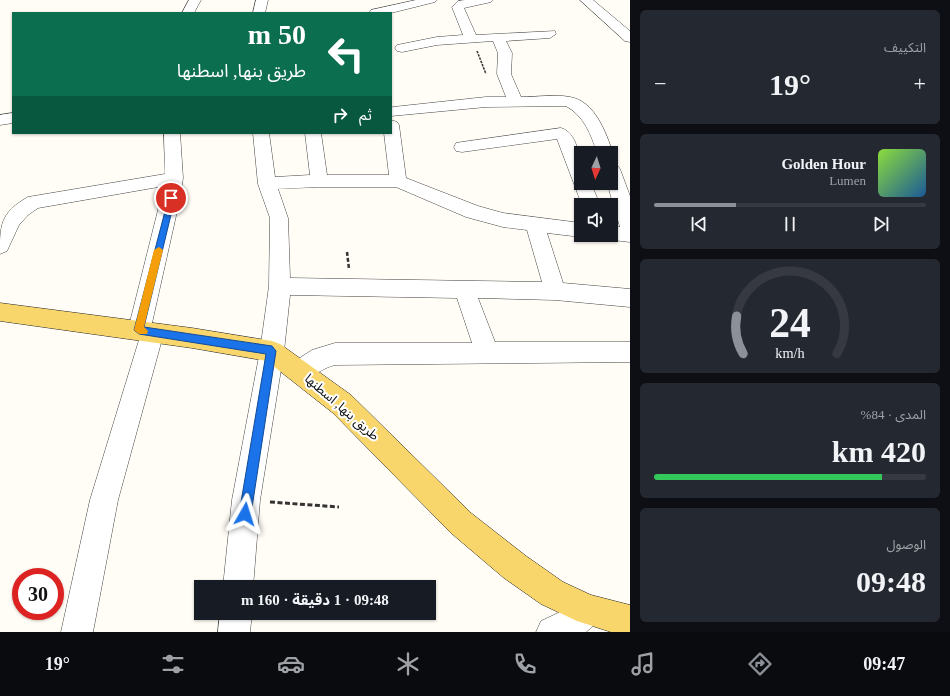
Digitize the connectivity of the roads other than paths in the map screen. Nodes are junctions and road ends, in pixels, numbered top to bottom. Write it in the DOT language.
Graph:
graph roads {
  1 [pos="195,0"];
  2 [pos="262,0"];
  3 [pos="431,0"];
  4 [pos="487,0"];
  5 [pos="586,0"];
  6 [pos="189,12"];
  7 [pos="259,12"];
  8 [pos="379,12"];
  9 [pos="630,25"];
  10 [pos="615,26"];
  11 [pos="550,34"];
  12 [pos="498,37"];
  13 [pos="472,38"];
  14 [pos="630,38"];
  15 [pos="402,48"];
  16 [pos="515,101"];
  17 [pos="12,118"];
  18 [pos="392,118"];
  19 [pos="0,120"];
  20 [pos="172,134"];
  21 [pos="261,134"];
  22 [pos="313,134"];
  23 [pos="603,146"];
  24 [pos="462,147"];
  25 [pos="574,162"];
  26 [pos="174,178"];
  27 [pos="319,181"];
  28 [pos="398,181"];
  29 [pos="267,184"];
  30 [pos="618,188"];
  31 [pos="535,225"];
  32 [pos="630,228"];
  33 [pos="574,229"];
  34 [pos="618,234"];
  35 [pos="630,235"];
  36 [pos="0,246"];
  37 [pos="280,286"];
  38 [pos="464,290"];
  39 [pos="555,291"];
  40 [pos="630,298"];
  41 [pos="0,312"];
  42 [pos="146,331"];
  43 [pos="263,349"];
  44 [pos="487,352"];
  45 [pos="630,352"];
  46 [pos="300,371"];
  47 [pos="239,580"];
  48 [pos="588,610"];
  49 [pos="235,620"];
  50 [pos="630,622"];
  51 [pos="77,632"];
  52 [pos="234,632"];
  53 [pos="552,632"];
  1 -- 6 [label="street"];
  2 -- 7 [label="street"];
  3 -- 8 [label="street"];
  4 -- 13 [label="street"];
  5 -- 10 [label="street"];
  9 -- 10 [label="street"];
  10 -- 14 [label="street"];
  11 -- 12 [label="street"];
  12 -- 13 [label="street"];
  12 -- 16 [label="street"];
  13 -- 15 [label="street"];
  16 -- 18 [label="street"];
  16 -- 23 [label="street"];
  17 -- 19 [label="street"];
  18 -- 28 [label="street"];
  20 -- 26 [label="street"];
  21 -- 29 [label="street"];
  22 -- 27 [label="street"];
  24 -- 25 [label="street"];
  26 -- 36 [label="street"];
  26 -- 42 [label="street"];
  27 -- 28 [label="street"];
  27 -- 29 [label="street"];
  28 -- 31 [label="street"];
  29 -- 37 [label="street"];
  30 -- 32 [label="street"];
  31 -- 33 [label="street"];
  31 -- 39 [label="street"];
  34 -- 35 [label="street"];
  37 -- 38 [label="street"];
  37 -- 43 [label="street"];
  38 -- 39 [label="street"];
  38 -- 44 [label="street"];
  39 -- 40 [label="street"];
  41 -- 42 [label="main road, طريق بنها, اسطنها"];
  42 -- 43 [label="main road, طريق بنها, اسطنها"];
  42 -- 51 [label="street"];
  43 -- 46 [label="main road, طريق بنها, اسطنها"];
  43 -- 47 [label="street"];
  44 -- 45 [label="street"];
  44 -- 46 [label="street"];
  46 -- 48 [label="main road, طريق بنها, اسطنها"];
  48 -- 50 [label="main road, طريق بنها, اسطنها"];
  48 -- 53 [label="street"];
  49 -- 52 [label="street"];
}
